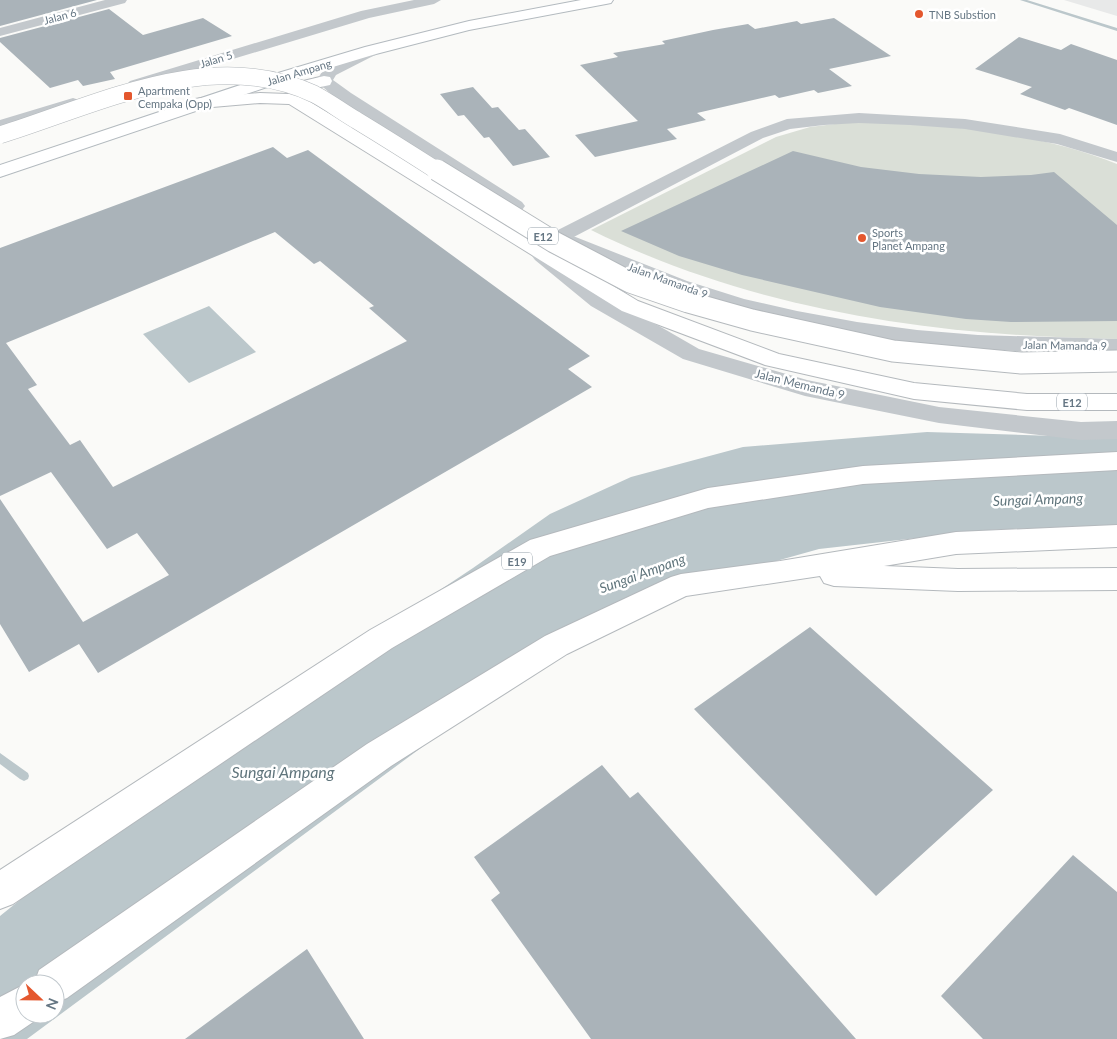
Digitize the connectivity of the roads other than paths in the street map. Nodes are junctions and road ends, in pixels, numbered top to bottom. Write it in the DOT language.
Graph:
graph roads {
  1 [pos="120,0"];
  2 [pos="434,0"];
  3 [pos="539,0"];
  4 [pos="606,0"];
  5 [pos="0,32"];
  6 [pos="371,51"];
  7 [pos="324,81"];
  8 [pos="293,99"];
  9 [pos="201,103"];
  10 [pos="0,125"];
  11 [pos="0,136"];
  12 [pos="0,155"];
  13 [pos="1117,157"];
  14 [pos="0,171"];
  15 [pos="561,236"];
  16 [pos="519,238"];
  17 [pos="1117,346"];
  18 [pos="1117,361"];
  19 [pos="1117,402"];
  20 [pos="1117,430"];
  21 [pos="1117,462"];
  22 [pos="1117,536"];
  23 [pos="780,572"];
  24 [pos="1117,579"];
  25 [pos="0,891"];
  26 [pos="65,976"];
  27 [pos="15,1011"];
  28 [pos="0,1021"];
  1 -- 5 [label="street, Jalan 6"];
  2 -- 10 [label="street, Jalan 5"];
  3 -- 12 [label="main road, Jalan Ampang"];
  4 -- 6 [label="main road, Jalan Ampang"];
  6 -- 7 [label="street"];
  6 -- 9 [label="main road, Jalan Ampang"];
  7 -- 8 [label="main road"];
  7 -- 15 [label="street, Jalan Mamanda 9"];
  8 -- 9 [label="main road, E12"];
  8 -- 16 [label="main road, E12"];
  9 -- 14 [label="main road, Jalan Ampang"];
  11 -- 18 [label="main road, E12, bridge"];
  13 -- 15 [label="street"];
  15 -- 17 [label="street, Jalan Mamanda 9"];
  16 -- 19 [label="main road, E12"];
  16 -- 20 [label="street, Jalan Memanda 9"];
  21 -- 25 [label="main road, E19"];
  22 -- 23 [label="main road"];
  23 -- 24 [label="main road"];
  23 -- 26 [label="main road"];
  27 -- 28 [label="main road"];
}
